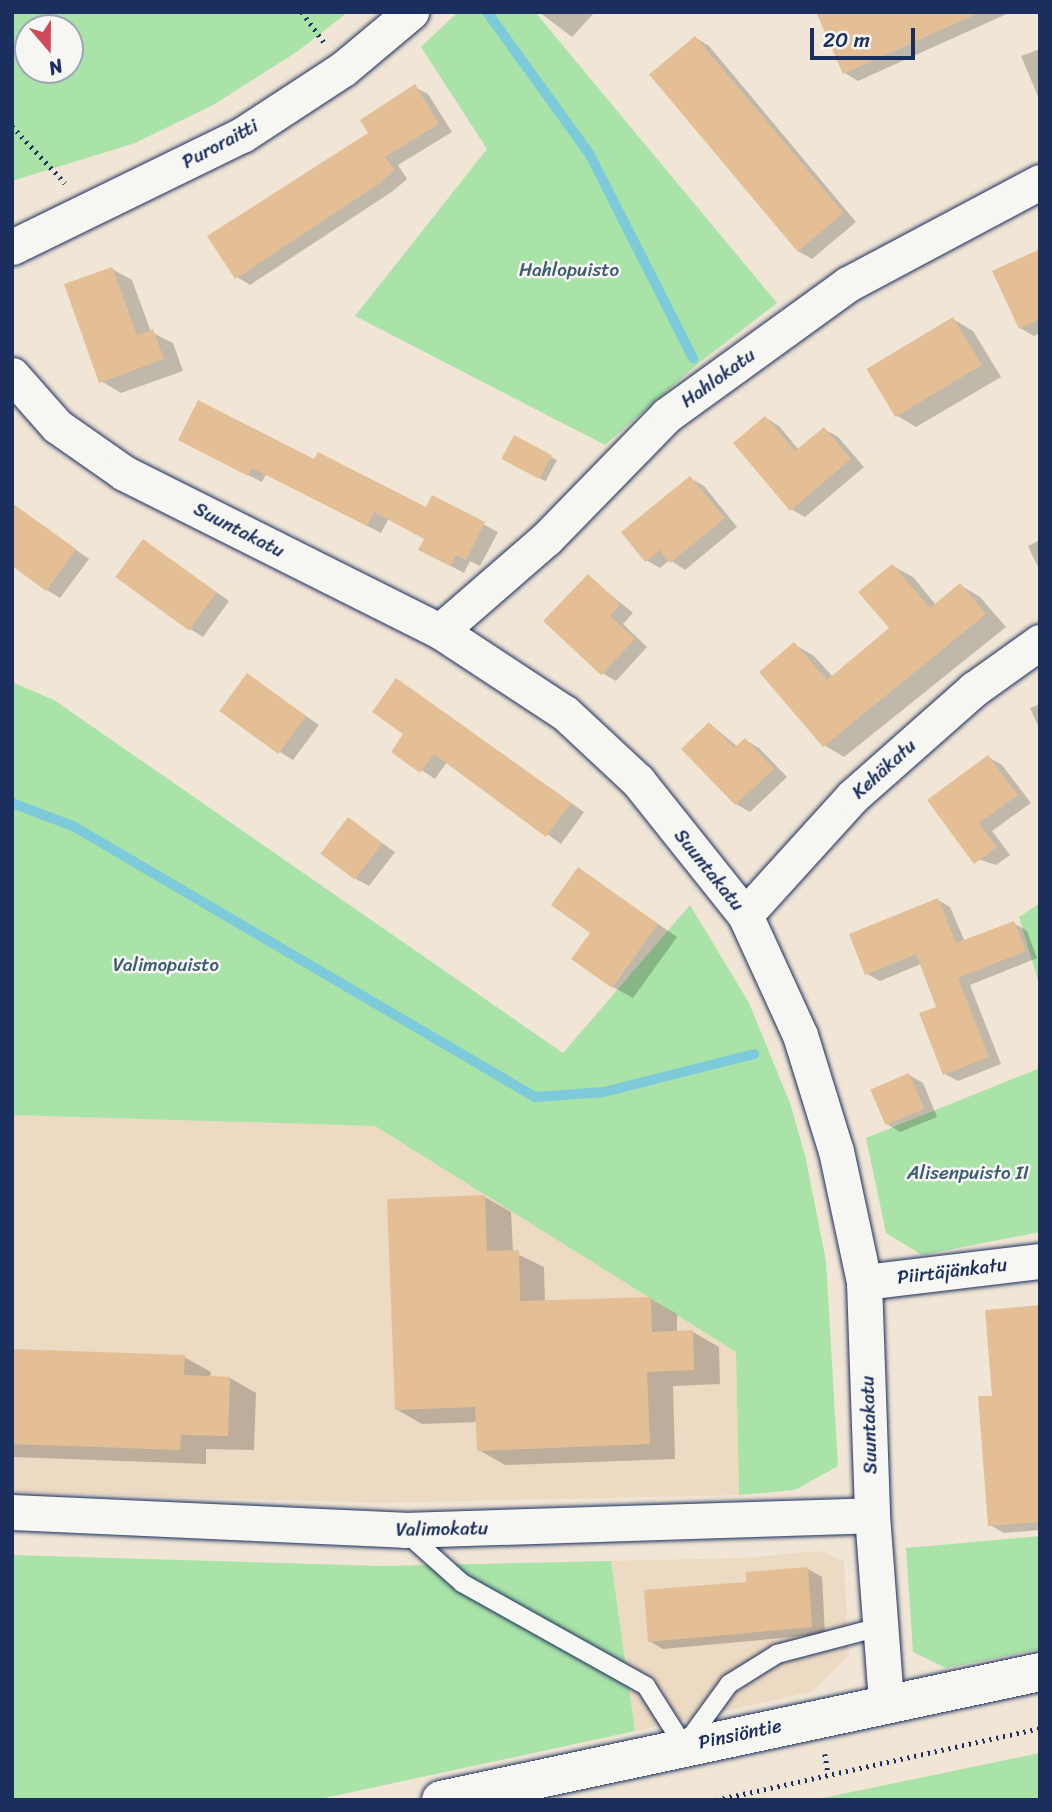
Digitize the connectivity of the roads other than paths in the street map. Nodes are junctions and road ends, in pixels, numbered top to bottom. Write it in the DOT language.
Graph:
graph roads {
  1 [pos="411,12"];
  2 [pos="1040,182"];
  3 [pos="12,247"];
  4 [pos="12,375"];
  5 [pos="440,631"];
  6 [pos="1040,642"];
  7 [pos="745,915"];
  8 [pos="1040,1261"];
  9 [pos="864,1282"];
  10 [pos="12,1512"];
  11 [pos="872,1515"];
  12 [pos="404,1530"];
  13 [pos="880,1627"];
  14 [pos="1040,1672"];
  15 [pos="886,1702"];
  16 [pos="684,1746"];
  17 [pos="441,1800"];
  1 -- 3 [label="street, Puroraitti"];
  2 -- 5 [label="street, Hahlokatu"];
  4 -- 5 [label="street, Suuntakatu"];
  5 -- 7 [label="street, Suuntakatu"];
  6 -- 7 [label="street, Kehäkatu"];
  7 -- 9 [label="street, Suuntakatu"];
  8 -- 9 [label="street, Piirtäjänkatu"];
  9 -- 11 [label="street, Suuntakatu"];
  10 -- 12 [label="street, Valimokatu"];
  11 -- 12 [label="street, Valimokatu"];
  11 -- 13 [label="street, Suuntakatu"];
  12 -- 16 [label="lane"];
  13 -- 15 [label="street, Suuntakatu"];
  13 -- 16 [label="lane"];
  14 -- 15 [label="street, Pinsiöntie"];
  15 -- 16 [label="street, Pinsiöntie"];
  16 -- 17 [label="street, Pinsiöntie"];
}
